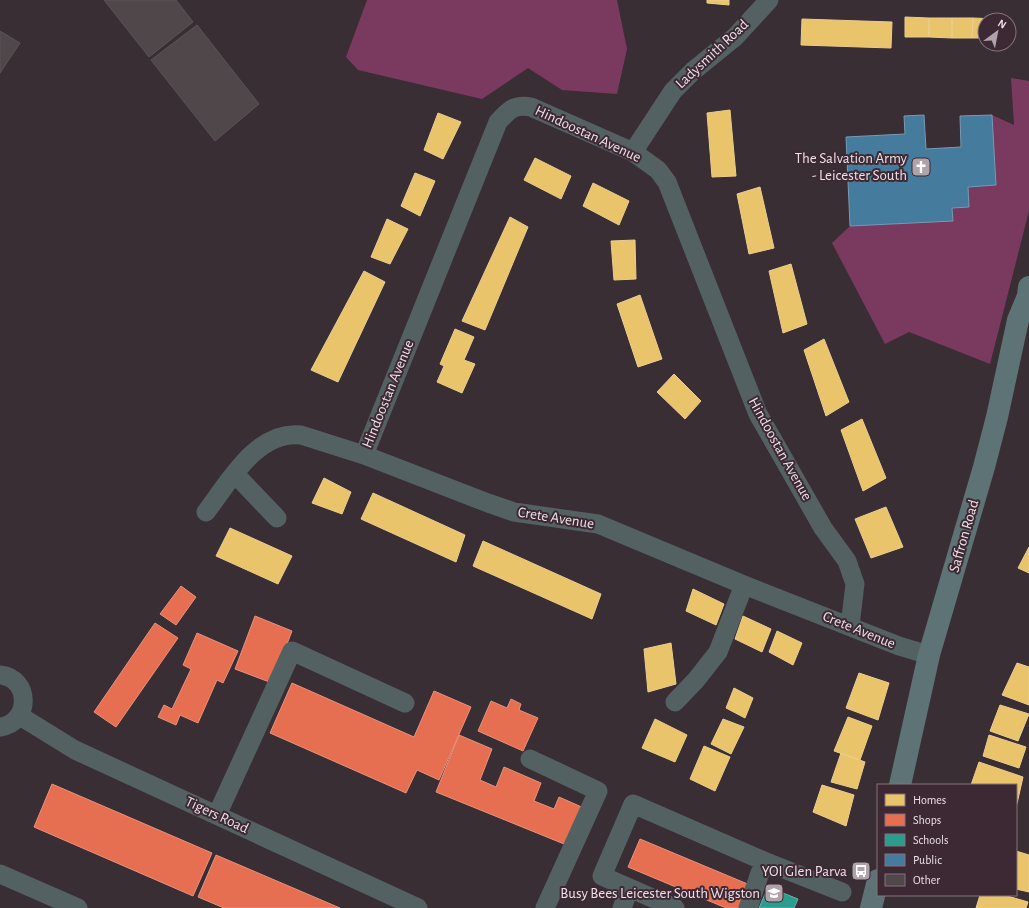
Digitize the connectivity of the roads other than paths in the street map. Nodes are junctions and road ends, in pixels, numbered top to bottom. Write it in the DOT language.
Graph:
graph roads {
  1 [pos="769,0"];
  2 [pos="633,152"];
  3 [pos="1029,293"];
  4 [pos="364,454"];
  5 [pos="235,474"];
  6 [pos="206,512"];
  7 [pos="277,518"];
  8 [pos="744,585"];
  9 [pos="850,626"];
  10 [pos="929,654"];
  11 [pos="0,675"];
  12 [pos="675,702"];
  13 [pos="405,703"];
  14 [pos="20,716"];
  15 [pos="0,727"];
  16 [pos="530,759"];
  17 [pos="900,784"];
  18 [pos="217,815"];
  19 [pos="764,861"];
  20 [pos="0,874"];
  21 [pos="877,884"];
  22 [pos="629,889"];
  23 [pos="842,892"];
  24 [pos="410,906"];
  25 [pos="78,908"];
  26 [pos="545,908"];
  27 [pos="622,908"];
  28 [pos="675,908"];
  29 [pos="748,908"];
  30 [pos="871,908"];
  1 -- 2 [label="street, Ladysmith Road"];
  2 -- 4 [label="street, Hindoostan Avenue"];
  2 -- 9 [label="street, Hindoostan Avenue"];
  3 -- 10 [label="main road, Saffron Road"];
  4 -- 5 [label="street, Crete Avenue"];
  4 -- 8 [label="street, Crete Avenue"];
  5 -- 6 [label="street, Crete Avenue"];
  5 -- 7 [label="street"];
  8 -- 9 [label="street, Crete Avenue"];
  8 -- 12 [label="street"];
  9 -- 10 [label="street, Crete Avenue"];
  10 -- 17 [label="main road, Saffron Road"];
  11 -- 14 [label="street"];
  13 -- 18 [label="street"];
  14 -- 15 [label="street"];
  14 -- 18 [label="street, Tigers Road"];
  16 -- 26 [label="street"];
  18 -- 24 [label="street, Tigers Road"];
  19 -- 22 [label="street"];
  19 -- 23 [label="street"];
  19 -- 29 [label="street"];
  20 -- 25 [label="street"];
  21 -- 30 [label="main road"];
  22 -- 27 [label="street"];
  22 -- 28 [label="street"];
}
